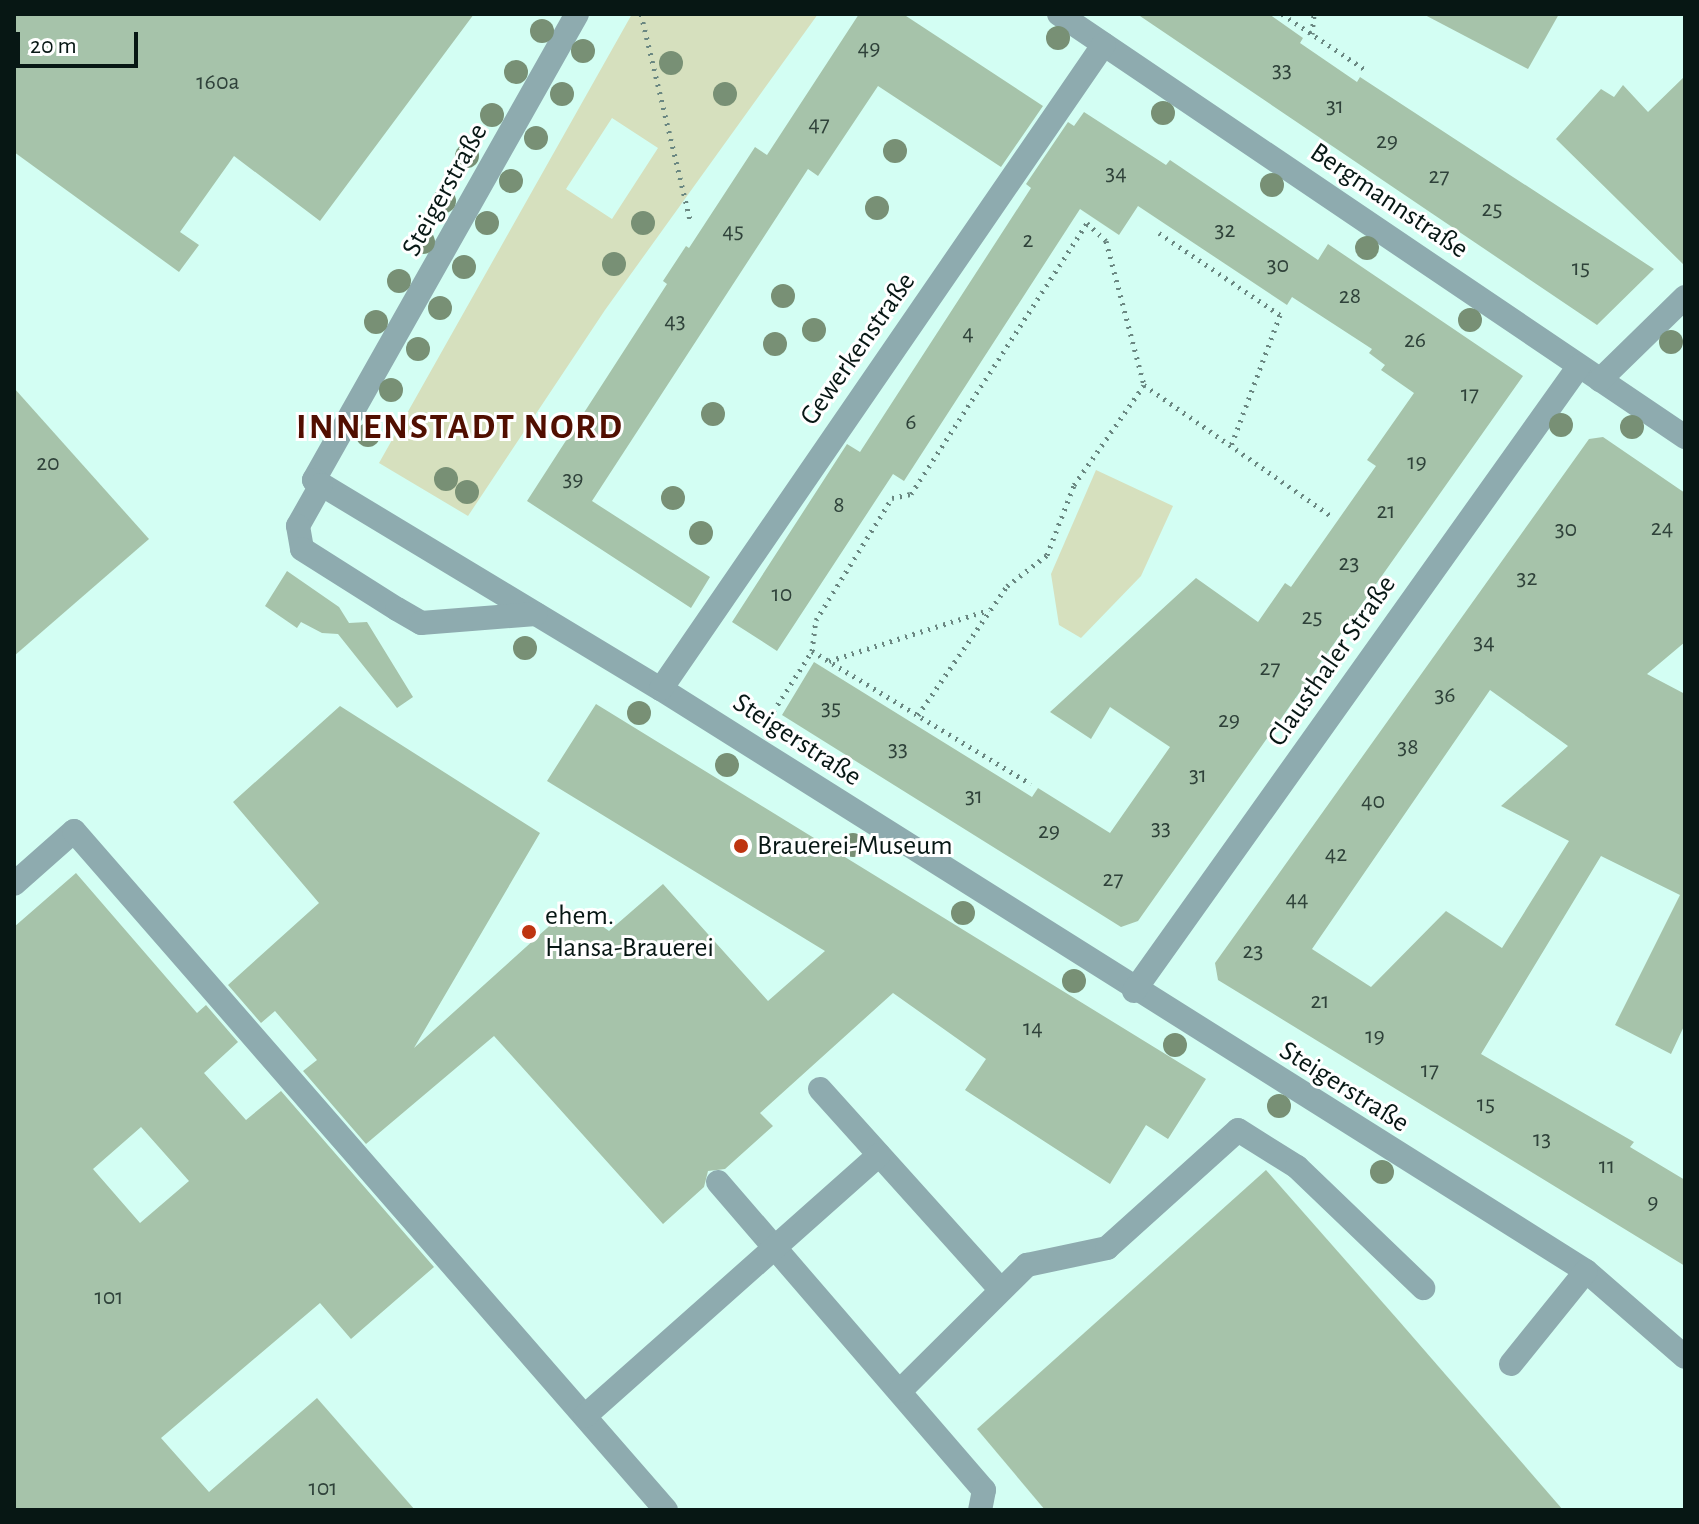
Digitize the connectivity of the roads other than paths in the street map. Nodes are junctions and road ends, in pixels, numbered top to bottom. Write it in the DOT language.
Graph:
graph roads {
  1 [pos="577,14"];
  2 [pos="1059,14"];
  3 [pos="1104,44"];
  4 [pos="1685,297"];
  5 [pos="1579,366"];
  6 [pos="1600,380"];
  7 [pos="1685,437"];
  8 [pos="321,485"];
  9 [pos="536,614"];
  10 [pos="661,689"];
  11 [pos="14,884"];
  12 [pos="1134,991"];
  13 [pos="820,1089"];
  14 [pos="879,1155"];
  15 [pos="718,1182"];
  16 [pos="777,1246"];
  17 [pos="1586,1271"];
  18 [pos="1423,1288"];
  19 [pos="1001,1290"];
  20 [pos="1685,1357"];
  21 [pos="1511,1364"];
  22 [pos="900,1391"];
  23 [pos="585,1416"];
  24 [pos="666,1510"];
  25 [pos="980,1510"];
  1 -- 8 [label="street, Steigerstraße"];
  2 -- 3 [label="street, Bergmannstraße"];
  3 -- 5 [label="street, Bergmannstraße"];
  3 -- 10 [label="street, Gewerkenstraße"];
  4 -- 6 [label="street"];
  5 -- 6 [label="street, Bergmannstraße"];
  5 -- 12 [label="street, Clausthaler Straße"];
  6 -- 7 [label="street, Bergmannstraße"];
  8 -- 9 [label="street, Steigerstraße"];
  8 -- 9 [label="street"];
  9 -- 10 [label="street, Steigerstraße"];
  10 -- 12 [label="street, Steigerstraße"];
  11 -- 23 [label="street"];
  12 -- 17 [label="street, Steigerstraße"];
  13 -- 14 [label="street"];
  14 -- 16 [label="street"];
  14 -- 19 [label="street"];
  15 -- 16 [label="street"];
  16 -- 22 [label="street"];
  16 -- 23 [label="street"];
  17 -- 20 [label="street, Steigerstraße"];
  17 -- 21 [label="street"];
  18 -- 19 [label="street"];
  19 -- 22 [label="street"];
  22 -- 25 [label="street"];
  23 -- 24 [label="street"];
}
